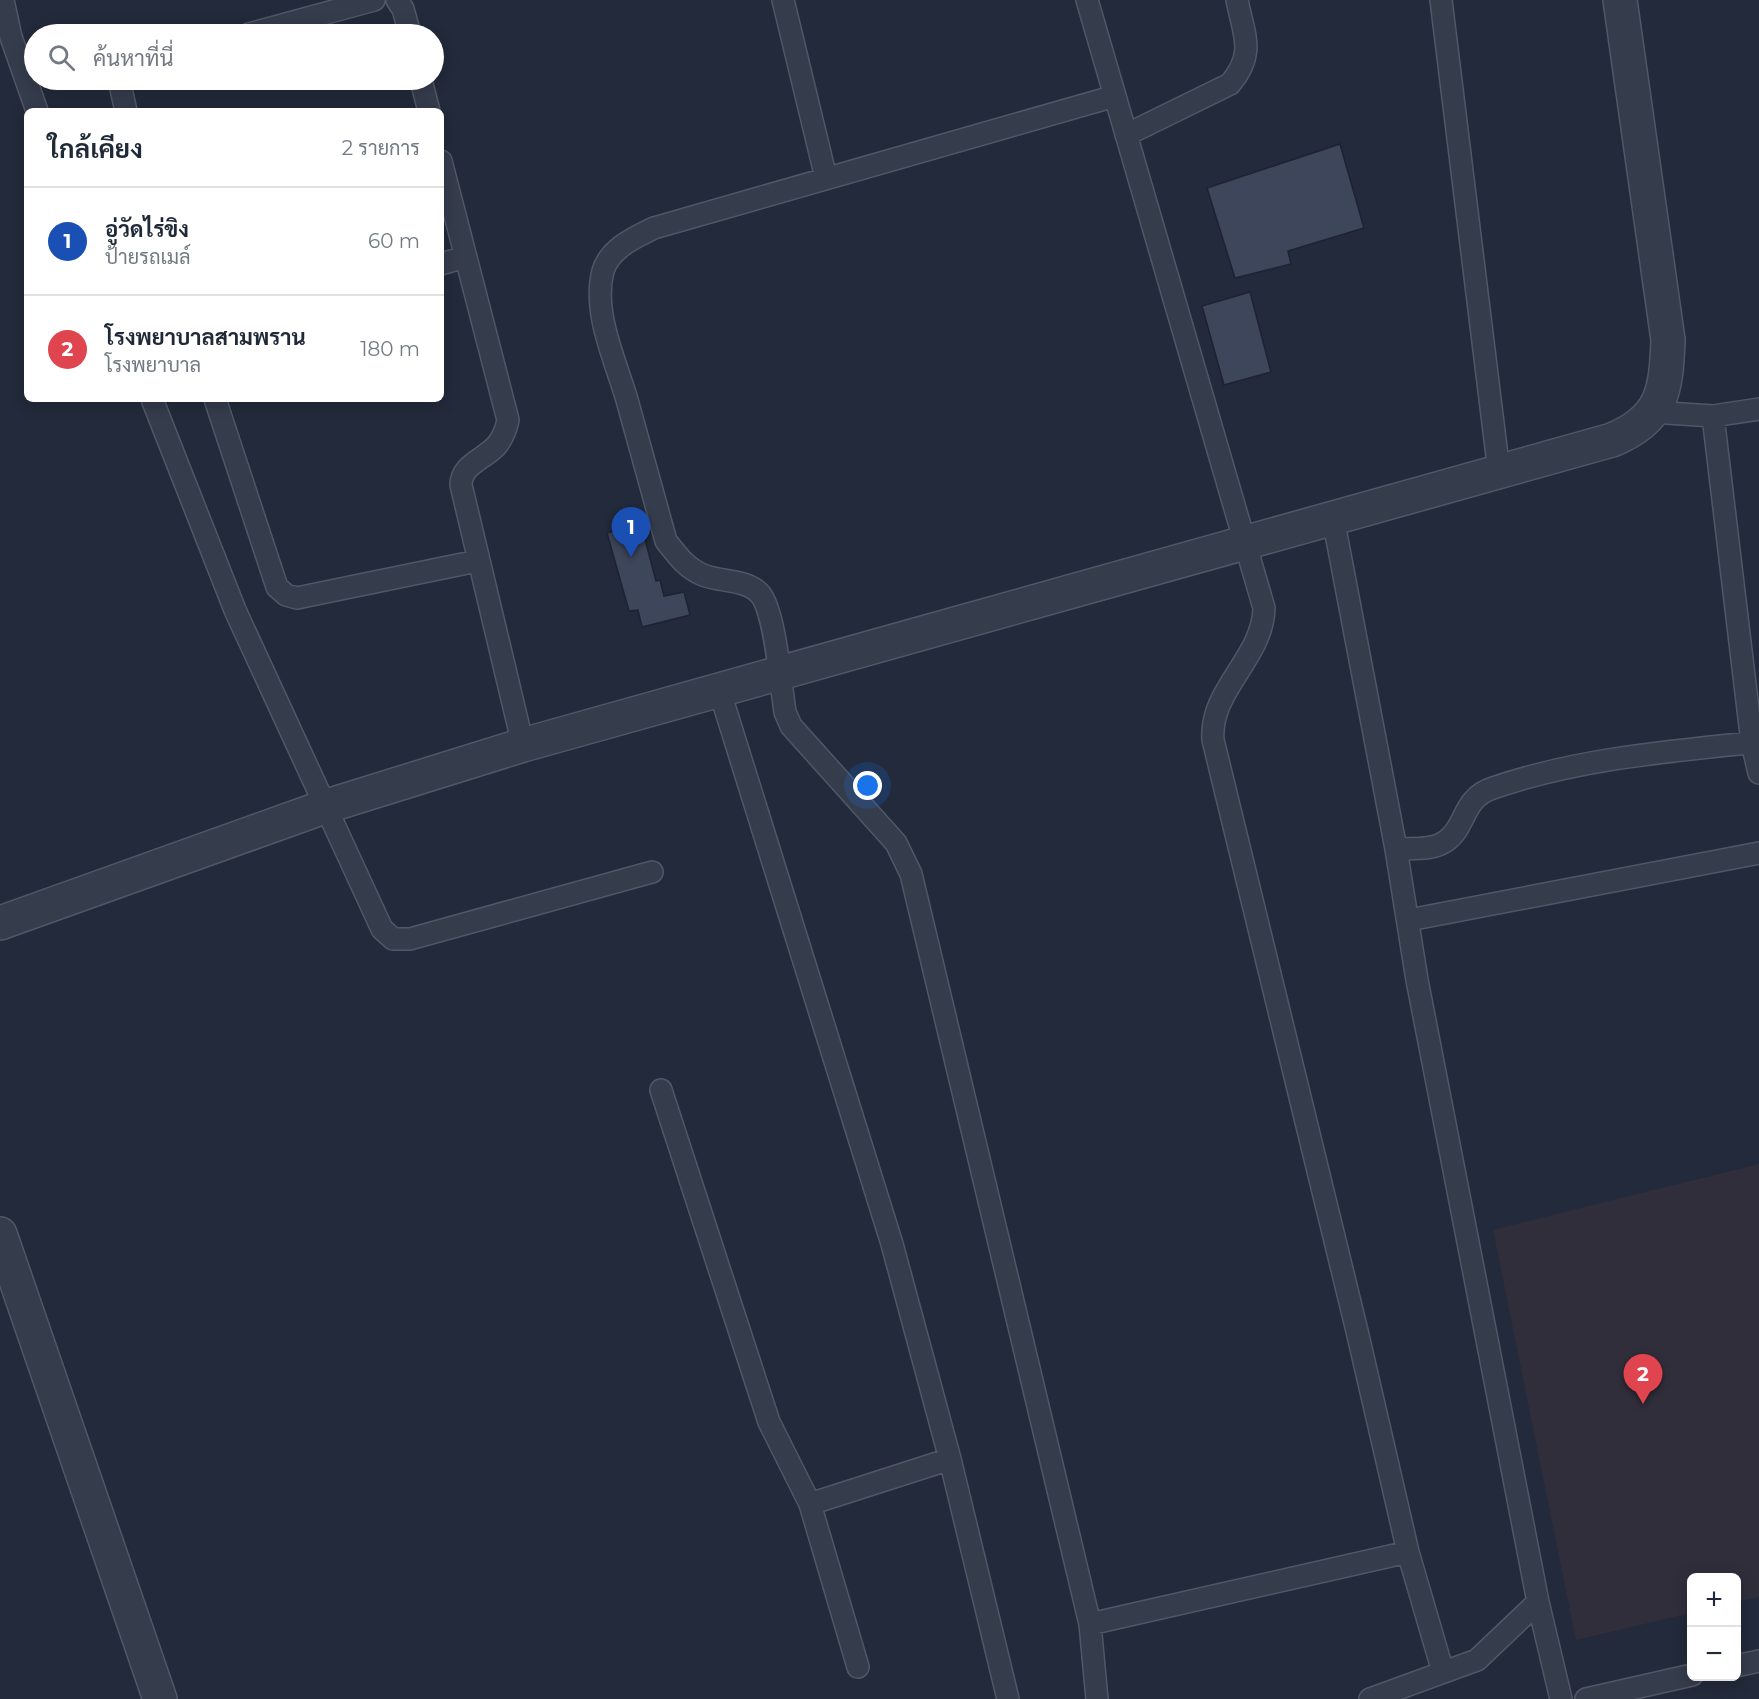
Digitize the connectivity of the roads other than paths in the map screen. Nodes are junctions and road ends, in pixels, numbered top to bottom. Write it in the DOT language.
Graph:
graph roads {
  1 [pos="3,0"];
  2 [pos="374,0"];
  3 [pos="397,0"];
  4 [pos="783,0"];
  5 [pos="1086,0"];
  6 [pos="1237,0"];
  7 [pos="1441,0"];
  8 [pos="1620,0"];
  9 [pos="286,24"];
  10 [pos="408,24"];
  11 [pos="24,74"];
  12 [pos="30,90"];
  13 [pos="121,90"];
  14 [pos="424,90"];
  15 [pos="1115,96"];
  16 [pos="36,108"];
  17 [pos="125,108"];
  18 [pos="428,108"];
  19 [pos="1126,135"];
  20 [pos="444,173"];
  21 [pos="826,178"];
  22 [pos="465,257"];
  23 [pos="444,263"];
  24 [pos="154,402"];
  25 [pos="216,402"];
  26 [pos="1759,409"];
  27 [pos="1652,412"];
  28 [pos="1713,416"];
  29 [pos="1499,472"];
  30 [pos="1333,518"];
  31 [pos="1245,542"];
  32 [pos="477,561"];
  33 [pos="778,673"];
  34 [pos="719,690"];
  35 [pos="1756,742"];
  36 [pos="523,746"];
  37 [pos="1759,772"];
  38 [pos="318,809"];
  39 [pos="1396,849"];
  40 [pos="1759,853"];
  41 [pos="652,872"];
  42 [pos="1408,920"];
  43 [pos="0,923"];
  44 [pos="661,1090"];
  45 [pos="0,1233"];
  46 [pos="950,1459"];
  47 [pos="810,1504"];
  48 [pos="1408,1552"];
  49 [pos="1538,1602"];
  50 [pos="1090,1624"];
  51 [pos="1759,1661"];
  52 [pos="1741,1665"];
  53 [pos="858,1667"];
  54 [pos="1443,1672"];
  55 [pos="1687,1677"];
  56 [pos="1652,1691"];
  57 [pos="160,1699"];
  58 [pos="1008,1699"];
  59 [pos="1097,1699"];
  60 [pos="1370,1699"];
  61 [pos="1561,1699"];
  62 [pos="1586,1699"];
  1 -- 11 [label="lane"];
  2 -- 9 [label="lane"];
  3 -- 10 [label="lane"];
  4 -- 21 [label="lane"];
  5 -- 15 [label="lane"];
  6 -- 19 [label="lane"];
  7 -- 29 [label="lane"];
  8 -- 27 [label="street"];
  12 -- 16 [label="lane"];
  13 -- 17 [label="lane"];
  14 -- 18 [label="lane"];
  15 -- 19 [label="lane"];
  15 -- 21 [label="lane"];
  19 -- 31 [label="lane"];
  20 -- 22 [label="lane"];
  21 -- 33 [label="lane"];
  22 -- 23 [label="lane"];
  22 -- 32 [label="lane"];
  24 -- 38 [label="lane"];
  25 -- 32 [label="lane"];
  26 -- 28 [label="lane"];
  27 -- 28 [label="lane"];
  27 -- 29 [label="street"];
  28 -- 35 [label="lane"];
  29 -- 30 [label="street"];
  30 -- 31 [label="street"];
  30 -- 39 [label="lane"];
  31 -- 33 [label="street"];
  31 -- 48 [label="lane"];
  32 -- 36 [label="lane"];
  33 -- 34 [label="street"];
  33 -- 50 [label="lane"];
  34 -- 36 [label="street"];
  34 -- 46 [label="lane"];
  35 -- 37 [label="lane"];
  35 -- 39 [label="lane"];
  36 -- 38 [label="street"];
  38 -- 41 [label="lane"];
  38 -- 43 [label="street"];
  39 -- 42 [label="lane"];
  40 -- 42 [label="lane"];
  42 -- 49 [label="lane"];
  44 -- 47 [label="lane"];
  45 -- 57 [label="street"];
  46 -- 47 [label="lane"];
  46 -- 58 [label="lane"];
  47 -- 53 [label="lane"];
  48 -- 50 [label="lane"];
  48 -- 54 [label="lane"];
  49 -- 54 [label="lane"];
  49 -- 61 [label="lane"];
  50 -- 59 [label="lane"];
  51 -- 52 [label="lane"];
  54 -- 60 [label="lane"];
  55 -- 56 [label="lane"];
  56 -- 62 [label="lane"];
}
